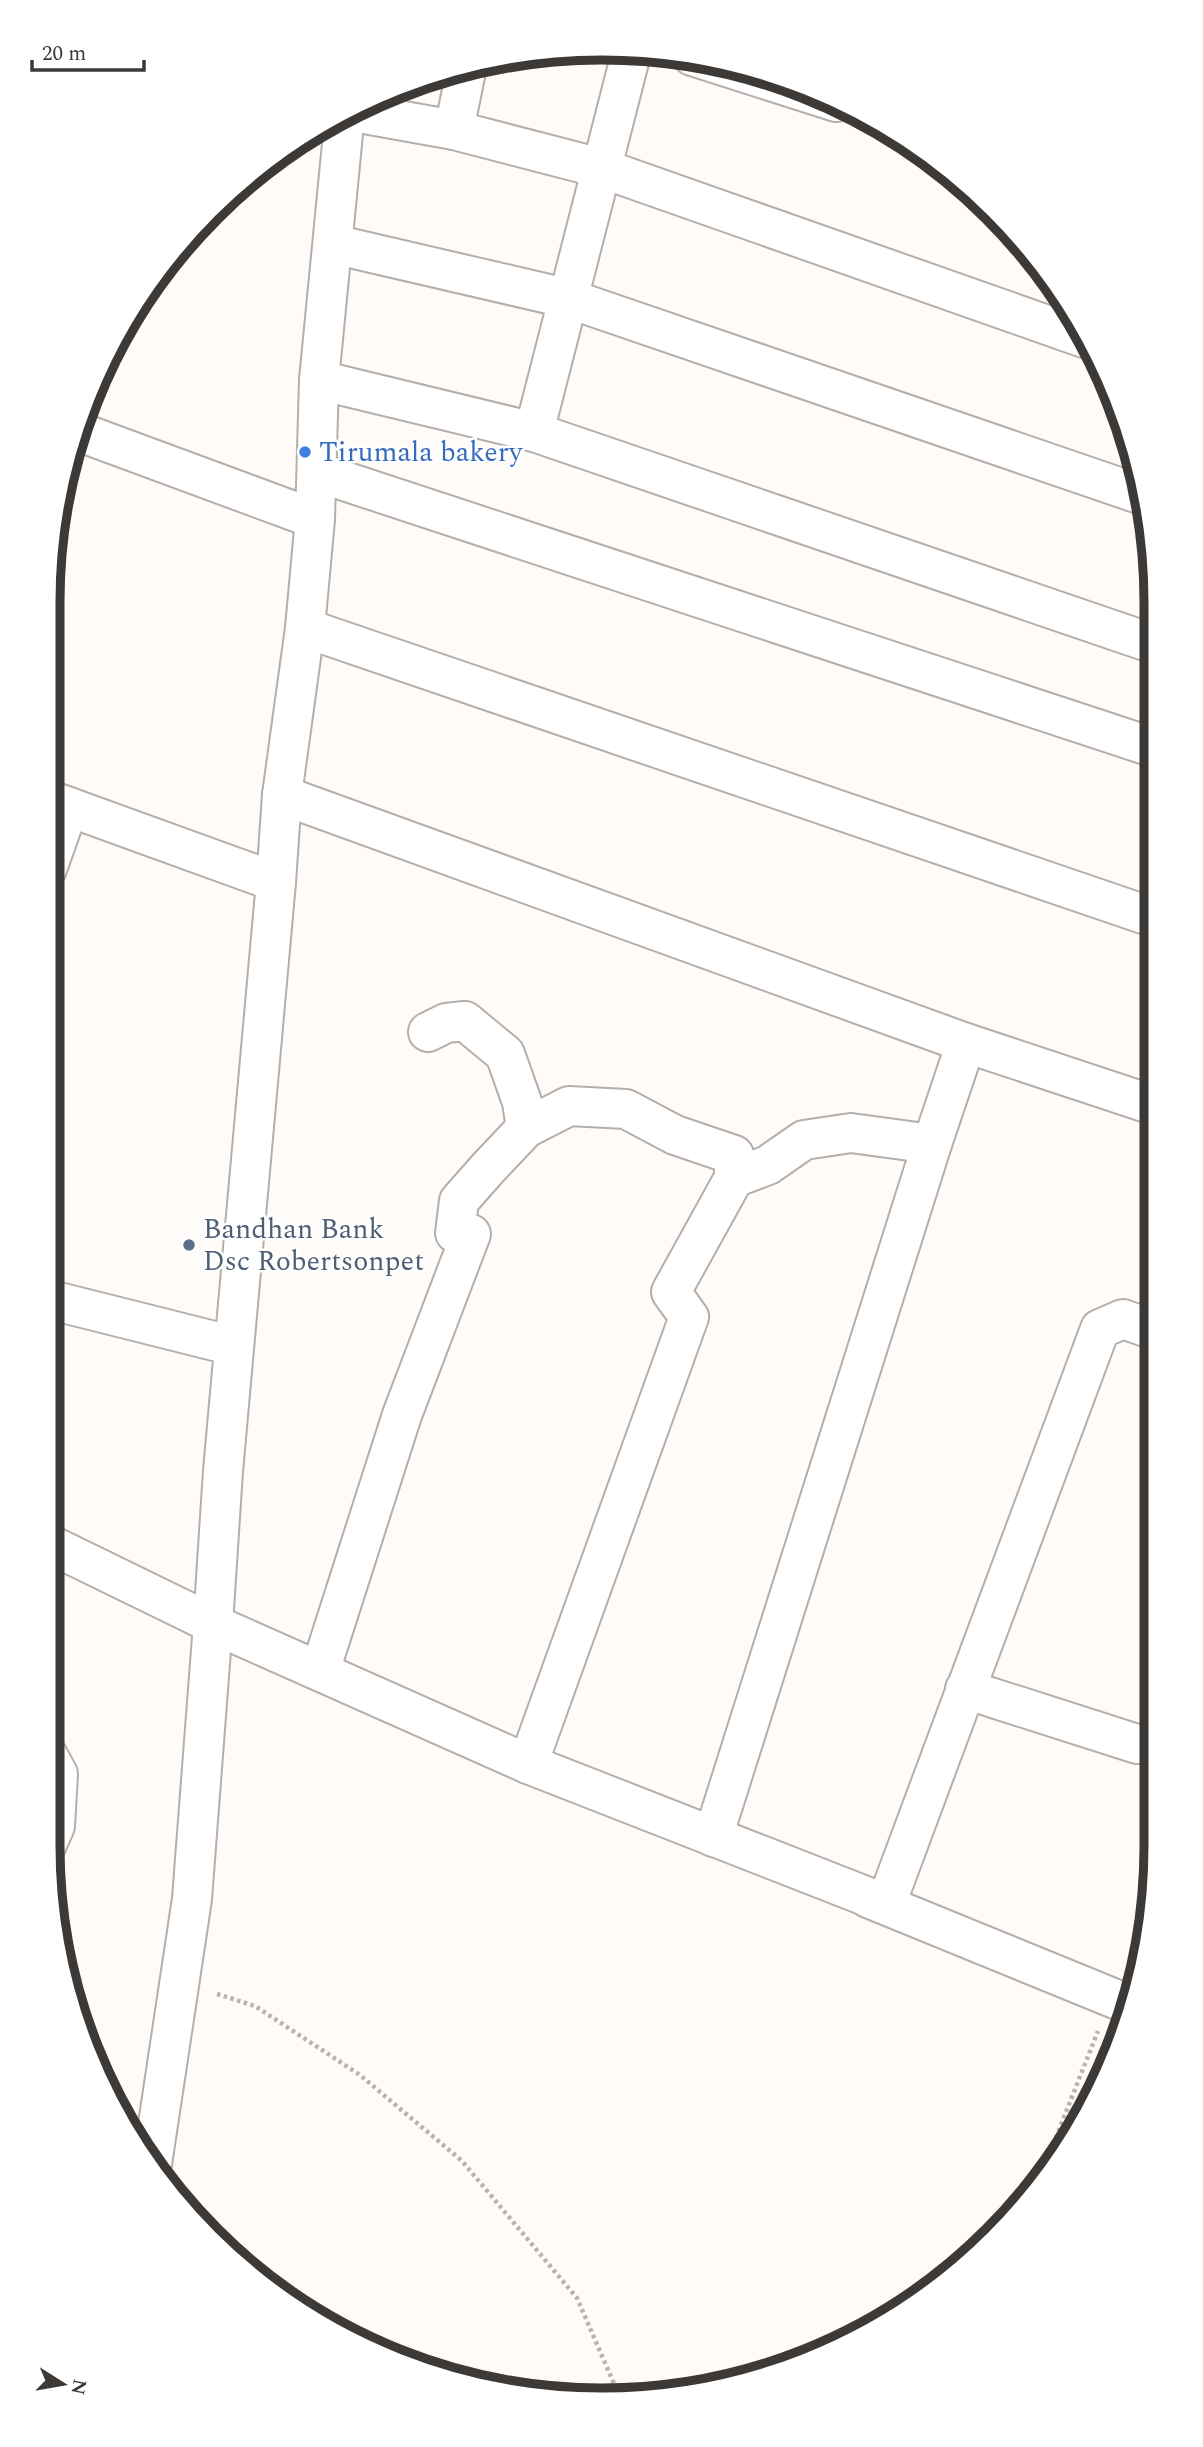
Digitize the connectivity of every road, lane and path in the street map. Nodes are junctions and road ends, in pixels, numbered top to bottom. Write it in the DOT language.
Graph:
graph roads {
  1 [pos="629,61"];
  2 [pos="465,77"];
  3 [pos="363,115"];
  4 [pos="346,124"];
  5 [pos="454,130"];
  6 [pos="604,169"];
  7 [pos="332,244"];
  8 [pos="570,299"];
  9 [pos="1073,334"];
  10 [pos="319,380"];
  11 [pos="534,432"];
  12 [pos="86,433"];
  13 [pos="317,472"];
  14 [pos="1132,492"];
  15 [pos="315,519"];
  16 [pos="305,628"];
  17 [pos="1144,641"];
  18 [pos="1144,744"];
  19 [pos="282,795"];
  20 [pos="60,804"];
  21 [pos="276,882"];
  22 [pos="1144,914"];
  23 [pos="428,1032"];
  24 [pos="966,1043"];
  25 [pos="1144,1102"];
  26 [pos="526,1128"];
  27 [pos="932,1144"];
  28 [pos="734,1178"];
  29 [pos="60,1302"];
  30 [pos="1144,1326"];
  31 [pos="234,1346"];
  32 [pos="60,1553"];
  33 [pos="214,1624"];
  34 [pos="320,1671"];
  35 [pos="965,1689"];
  36 [pos="1137,1744"];
  37 [pos="528,1764"];
  38 [pos="713,1837"];
  39 [pos="868,1898"];
  40 [pos="179,1981"];
  41 [pos="1120,2001"];
  42 [pos="1054,2144"];
  43 [pos="154,2151"];
  44 [pos="616,2387"];
  1 -- 6 [label="street"];
  2 -- 5 [label="street"];
  3 -- 5 [label="street"];
  4 -- 7 [label="street"];
  5 -- 6 [label="street"];
  6 -- 8 [label="street"];
  6 -- 9 [label="street"];
  7 -- 8 [label="street"];
  7 -- 10 [label="street"];
  8 -- 11 [label="street"];
  8 -- 14 [label="street"];
  10 -- 11 [label="street"];
  10 -- 13 [label="street"];
  11 -- 17 [label="street"];
  12 -- 15 [label="street"];
  13 -- 15 [label="street"];
  13 -- 18 [label="street"];
  15 -- 16 [label="street"];
  16 -- 19 [label="street"];
  16 -- 22 [label="street"];
  19 -- 21 [label="street"];
  19 -- 24 [label="street"];
  20 -- 21 [label="street"];
  21 -- 31 [label="street"];
  23 -- 26 [label="street"];
  24 -- 25 [label="street"];
  24 -- 27 [label="street"];
  26 -- 28 [label="street"];
  26 -- 34 [label="street"];
  27 -- 28 [label="street"];
  27 -- 38 [label="street"];
  28 -- 37 [label="street"];
  29 -- 31 [label="street"];
  30 -- 35 [label="street"];
  31 -- 33 [label="street"];
  32 -- 33 [label="street"];
  33 -- 34 [label="street"];
  33 -- 40 [label="street"];
  34 -- 37 [label="street"];
  35 -- 36 [label="street"];
  35 -- 39 [label="street"];
  37 -- 38 [label="street"];
  38 -- 39 [label="street"];
  39 -- 41 [label="street"];
  40 -- 43 [label="street"];
  40 -- 44 [label="path"];
  41 -- 42 [label="path"];
}
